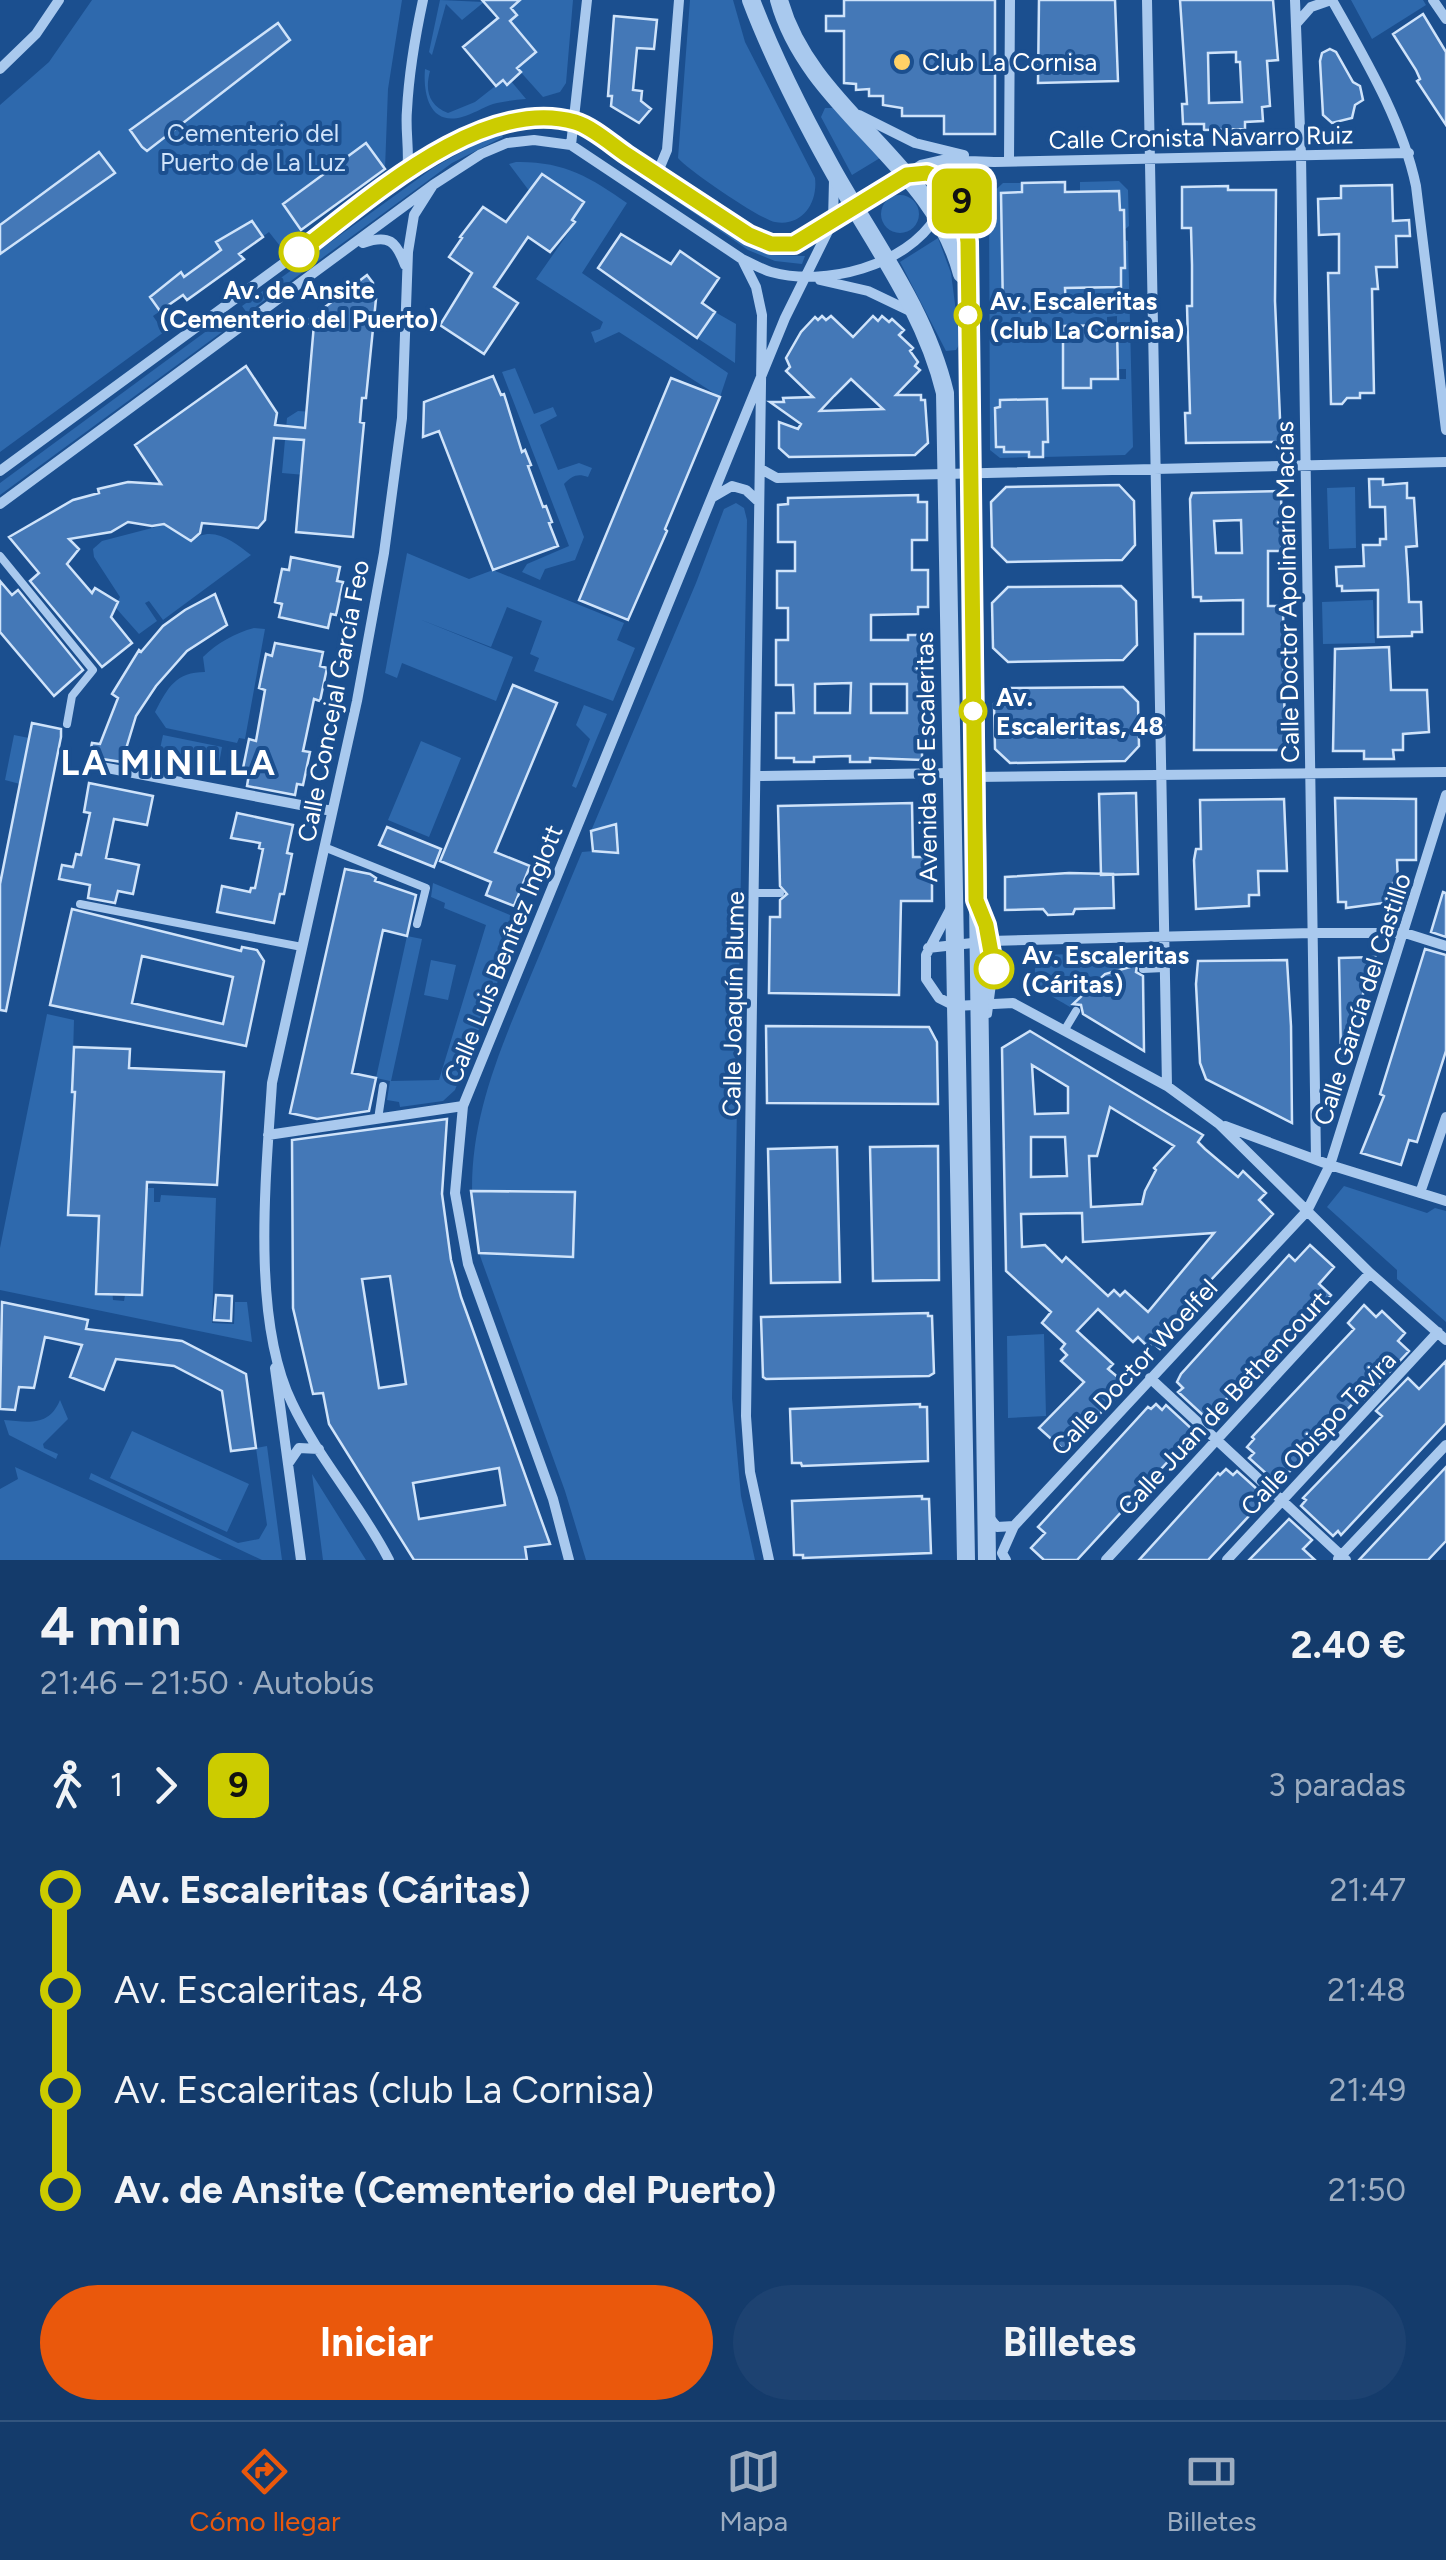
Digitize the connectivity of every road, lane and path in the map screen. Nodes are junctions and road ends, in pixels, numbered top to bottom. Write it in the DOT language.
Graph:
graph roads {
  1 [pos="59,0"];
  2 [pos="423,0"];
  3 [pos="588,0"];
  4 [pos="679,0"];
  5 [pos="751,0"];
  6 [pos="779,0"];
  7 [pos="1010,0"];
  8 [pos="1147,0"];
  9 [pos="1295,0"];
  10 [pos="1331,0"];
  11 [pos="1433,0"];
  12 [pos="1446,19"];
  13 [pos="1295,25"];
  14 [pos="0,69"];
  15 [pos="843,106"];
  16 [pos="576,122"];
  17 [pos="571,145"];
  18 [pos="1409,153"];
  19 [pos="1301,155"];
  20 [pos="1150,159"];
  21 [pos="994,162"];
  22 [pos="1009,162"];
  23 [pos="832,169"];
  24 [pos="408,173"];
  25 [pos="657,174"];
  26 [pos="907,175"];
  27 [pos="433,185"];
  28 [pos="857,207"];
  29 [pos="937,215"];
  30 [pos="833,221"];
  31 [pos="350,248"];
  32 [pos="887,257"];
  33 [pos="742,259"];
  34 [pos="408,271"];
  35 [pos="804,276"];
  36 [pos="968,298"];
  37 [pos="916,314"];
  38 [pos="759,381"];
  39 [pos="1446,430"];
  40 [pos="1446,462"];
  41 [pos="1305,466"];
  42 [pos="761,469"];
  43 [pos="1156,469"];
  44 [pos="0,471"];
  45 [pos="970,473"];
  46 [pos="946,474"];
  47 [pos="712,498"];
  48 [pos="759,502"];
  49 [pos="0,504"];
  50 [pos="0,556"];
  51 [pos="67,724"];
  52 [pos="102,768"];
  53 [pos="952,772"];
  54 [pos="1446,772"];
  55 [pos="1310,775"];
  56 [pos="758,776"];
  57 [pos="974,776"];
  58 [pos="1161,776"];
  59 [pos="1446,795"];
  60 [pos="332,811"];
  61 [pos="324,847"];
  62 [pos="756,893"];
  63 [pos="780,893"];
  64 [pos="80,904"];
  65 [pos="953,904"];
  66 [pos="416,924"];
  67 [pos="1313,933"];
  68 [pos="1405,933"];
  69 [pos="1164,936"];
  70 [pos="984,941"];
  71 [pos="954,944"];
  72 [pos="1446,946"];
  73 [pos="302,947"];
  74 [pos="928,948"];
  75 [pos="1164,968"];
  76 [pos="1143,969"];
  77 [pos="956,1006"];
  78 [pos="986,1008"];
  79 [pos="1076,1010"];
  80 [pos="1064,1030"];
  81 [pos="383,1086"];
  82 [pos="1167,1086"];
  83 [pos="462,1106"];
  84 [pos="1446,1117"];
  85 [pos="378,1119"];
  86 [pos="1219,1124"];
  87 [pos="268,1135"];
  88 [pos="1316,1159"];
  89 [pos="1330,1166"];
  90 [pos="1420,1194"];
  91 [pos="1446,1202"];
  92 [pos="1306,1211"];
  93 [pos="1370,1273"];
  94 [pos="1442,1336"];
  95 [pos="272,1348"];
  96 [pos="1150,1378"];
  97 [pos="1217,1439"];
  98 [pos="1446,1445"];
  99 [pos="319,1449"];
  100 [pos="288,1465"];
  101 [pos="1281,1502"];
  102 [pos="986,1513"];
  103 [pos="1014,1526"];
  104 [pos="1342,1558"];
  105 [pos="301,1560"];
  106 [pos="389,1560"];
  107 [pos="569,1560"];
  108 [pos="769,1560"];
  109 [pos="966,1560"];
  110 [pos="987,1560"];
  111 [pos="1006,1560"];
  112 [pos="1106,1560"];
  113 [pos="1227,1560"];
  1 -- 14 [label="street"];
  2 -- 24 [label="street"];
  3 -- 16 [label="street"];
  4 -- 25 [label="street"];
  5 -- 23 [label="street, Avenida de Escaleritas"];
  6 -- 15 [label="street, Avenida de Escaleritas"];
  7 -- 22 [label="street"];
  8 -- 20 [label="street"];
  9 -- 13 [label="street, Calle Doctor Apolinario Macías"];
  10 -- 13 [label="street"];
  10 -- 18 [label="street"];
  11 -- 12 [label="street"];
  13 -- 19 [label="street, Calle Doctor Apolinario Macías"];
  15 -- 21 [label="street, Calle Cronista Navarro Ruiz"];
  15 -- 26 [label="street, Avenida de Escaleritas"];
  16 -- 17 [label="street"];
  16 -- 24 [label="street"];
  16 -- 25 [label="street, Calle Cronista Navarro Ruiz"];
  17 -- 27 [label="street"];
  17 -- 33 [label="street"];
  18 -- 19 [label="street, Calle Cronista Navarro Ruiz"];
  18 -- 39 [label="street"];
  19 -- 20 [label="street, Calle Cronista Navarro Ruiz"];
  19 -- 41 [label="street, Calle Doctor Apolinario Macías"];
  20 -- 22 [label="street, Calle Cronista Navarro Ruiz"];
  20 -- 43 [label="street"];
  21 -- 22 [label="street, Calle Cronista Navarro Ruiz"];
  21 -- 26 [label="street, Calle Cronista Navarro Ruiz"];
  23 -- 28 [label="street, Avenida de Escaleritas"];
  23 -- 30 [label="street"];
  24 -- 44 [label="street"];
  25 -- 30 [label="street, Calle Cronista Navarro Ruiz"];
  26 -- 28 [label="street, Calle Cronista Navarro Ruiz"];
  26 -- 29 [label="street, Avenida de Escaleritas"];
  26 -- 36 [label="street, Avenida de Escaleritas"];
  27 -- 31 [label="street"];
  27 -- 34 [label="street, Calle Concejal García Feo"];
  28 -- 30 [label="street, Calle Cronista Navarro Ruiz"];
  28 -- 32 [label="street, Avenida de Escaleritas"];
  29 -- 32 [label="street"];
  29 -- 36 [label="street, Avenida de Escaleritas"];
  30 -- 35 [label="street"];
  31 -- 34 [label="street"];
  31 -- 49 [label="street"];
  32 -- 35 [label="street"];
  32 -- 37 [label="street, Avenida de Escaleritas"];
  33 -- 35 [label="street"];
  33 -- 38 [label="street"];
  34 -- 60 [label="street, Calle Concejal García Feo"];
  35 -- 37 [label="street"];
  35 -- 38 [label="street"];
  36 -- 45 [label="street, Avenida de Escaleritas"];
  37 -- 46 [label="street, Avenida de Escaleritas"];
  38 -- 42 [label="street"];
  38 -- 47 [label="street, Calle Luis Benítez Inglott"];
  40 -- 41 [label="street"];
  41 -- 43 [label="street"];
  41 -- 55 [label="street, Calle Doctor Apolinario Macías"];
  42 -- 46 [label="street"];
  42 -- 48 [label="street, Calle Joaquín Blume"];
  43 -- 45 [label="street"];
  43 -- 58 [label="street"];
  45 -- 46 [label="street"];
  45 -- 57 [label="street, Avenida de Escaleritas"];
  46 -- 53 [label="street, Avenida de Escaleritas"];
  47 -- 48 [label="street"];
  47 -- 83 [label="street, Calle Luis Benítez Inglott"];
  48 -- 56 [label="street, Calle Joaquín Blume"];
  50 -- 51 [label="lane"];
  52 -- 60 [label="street"];
  53 -- 56 [label="street"];
  53 -- 65 [label="street, Avenida de Escaleritas"];
  54 -- 55 [label="street"];
  55 -- 58 [label="street"];
  55 -- 67 [label="street, Calle Doctor Apolinario Macías"];
  56 -- 62 [label="street, Calle Joaquín Blume"];
  57 -- 58 [label="street"];
  57 -- 70 [label="street, Avenida de Escaleritas"];
  58 -- 69 [label="street"];
  59 -- 68 [label="street, Calle García del Castillo"];
  60 -- 61 [label="street, Calle Concejal García Feo"];
  61 -- 66 [label="lane"];
  61 -- 73 [label="street, Calle Concejal García Feo"];
  62 -- 63 [label="lane"];
  62 -- 108 [label="street, Calle Joaquín Blume"];
  64 -- 73 [label="lane"];
  65 -- 71 [label="street, Avenida de Escaleritas"];
  65 -- 74 [label="street"];
  67 -- 68 [label="street"];
  67 -- 69 [label="street"];
  67 -- 88 [label="street, Calle Doctor Apolinario Macías"];
  68 -- 72 [label="street"];
  68 -- 89 [label="street, Calle García del Castillo"];
  69 -- 70 [label="street"];
  69 -- 75 [label="street"];
  70 -- 71 [label="street"];
  70 -- 78 [label="street, Avenida de Escaleritas"];
  71 -- 74 [label="street"];
  71 -- 77 [label="street, Avenida de Escaleritas"];
  73 -- 87 [label="street, Calle Concejal García Feo"];
  74 -- 77 [label="street"];
  75 -- 76 [label="lane"];
  75 -- 82 [label="street"];
  77 -- 78 [label="street"];
  77 -- 109 [label="street, Avenida de Escaleritas"];
  78 -- 80 [label="street"];
  78 -- 102 [label="street, Avenida de Escaleritas"];
  79 -- 80 [label="lane"];
  80 -- 82 [label="street"];
  81 -- 85 [label="lane"];
  82 -- 86 [label="street"];
  83 -- 85 [label="street"];
  83 -- 107 [label="street, Calle Luis Benítez Inglott"];
  84 -- 90 [label="street"];
  85 -- 87 [label="street"];
  86 -- 88 [label="street"];
  86 -- 92 [label="street"];
  87 -- 95 [label="street, Calle Concejal García Feo"];
  88 -- 89 [label="street"];
  89 -- 90 [label="street"];
  89 -- 92 [label="street, Calle García del Castillo"];
  90 -- 91 [label="street"];
  92 -- 93 [label="street"];
  92 -- 96 [label="street, Calle Doctor Woelfel"];
  93 -- 94 [label="street"];
  93 -- 97 [label="street, Calle Juan de Bethencourt"];
  94 -- 101 [label="street, Calle Obispo Tavira"];
  95 -- 99 [label="street, Calle Concejal García Feo"];
  95 -- 100 [label="street"];
  96 -- 97 [label="street"];
  96 -- 103 [label="street, Calle Doctor Woelfel"];
  97 -- 101 [label="street"];
  97 -- 112 [label="street, Calle Juan de Bethencourt"];
  98 -- 104 [label="street"];
  99 -- 100 [label="street"];
  99 -- 106 [label="street, Calle Concejal García Feo"];
  100 -- 105 [label="street"];
  101 -- 104 [label="street"];
  101 -- 113 [label="street, Calle Obispo Tavira"];
  102 -- 103 [label="street"];
  102 -- 110 [label="street, Avenida de Escaleritas"];
  103 -- 111 [label="street"];
}
